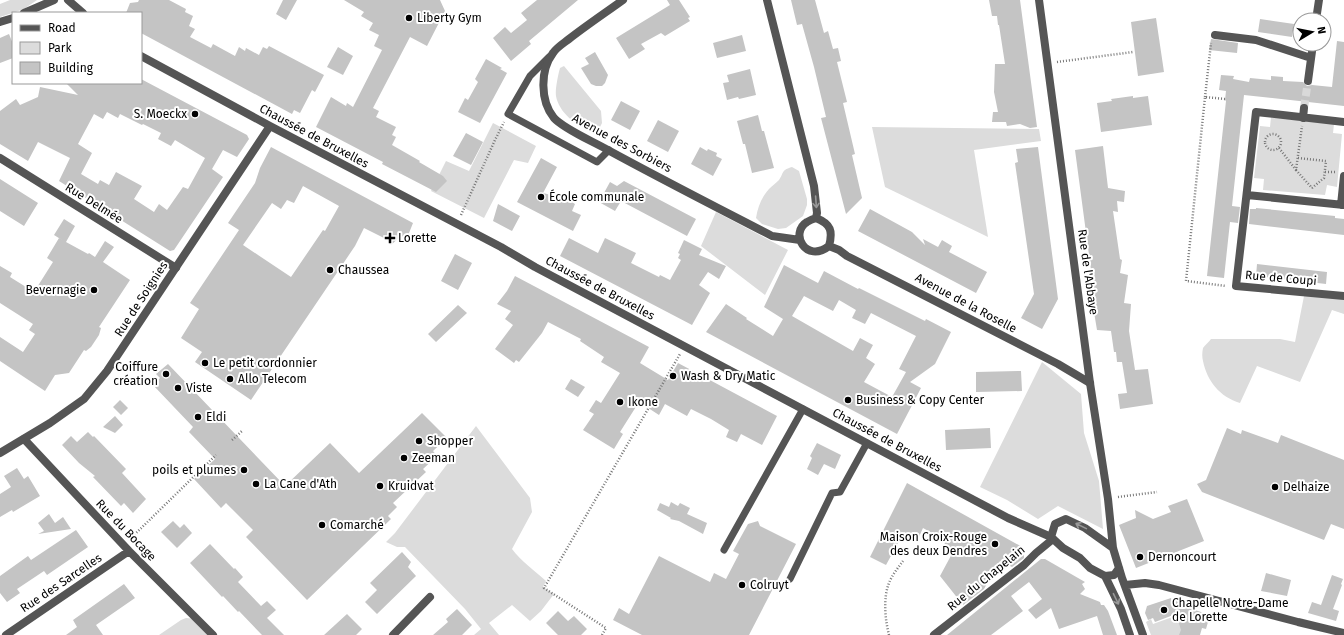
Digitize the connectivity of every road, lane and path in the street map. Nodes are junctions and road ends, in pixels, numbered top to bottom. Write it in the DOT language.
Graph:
graph roads {
  1 [pos="54,0"];
  2 [pos="68,0"];
  3 [pos="623,0"];
  4 [pos="767,0"];
  5 [pos="1039,0"];
  6 [pos="1319,0"];
  7 [pos="26,12"];
  8 [pos="82,12"];
  9 [pos="1317,12"];
  10 [pos="12,18"];
  11 [pos="0,22"];
  12 [pos="1215,35"];
  13 [pos="553,52"];
  14 [pos="1134,52"];
  15 [pos="1312,52"];
  16 [pos="142,57"];
  17 [pos="1311,58"];
  18 [pos="1048,64"];
  19 [pos="1308,82"];
  20 [pos="1205,97"];
  21 [pos="1225,99"];
  22 [pos="1304,108"];
  23 [pos="508,114"];
  24 [pos="1303,118"];
  25 [pos="1344,122"];
  26 [pos="270,126"];
  27 [pos="1279,148"];
  28 [pos="609,150"];
  29 [pos="0,158"];
  30 [pos="1298,158"];
  31 [pos="1296,170"];
  32 [pos="1344,176"];
  33 [pos="1312,188"];
  34 [pos="1247,195"];
  35 [pos="1310,202"];
  36 [pos="1342,205"];
  37 [pos="816,218"];
  38 [pos="457,224"];
  39 [pos="800,240"];
  40 [pos="829,246"];
  41 [pos="176,268"];
  42 [pos="1236,286"];
  43 [pos="1344,296"];
  44 [pos="684,346"];
  45 [pos="1090,383"];
  46 [pos="803,409"];
  47 [pos="242,431"];
  48 [pos="24,439"];
  49 [pos="232,440"];
  50 [pos="867,443"];
  51 [pos="0,453"];
  52 [pos="216,455"];
  53 [pos="1157,492"];
  54 [pos="1108,499"];
  55 [pos="1052,538"];
  56 [pos="126,548"];
  57 [pos="1113,548"];
  58 [pos="724,550"];
  59 [pos="903,561"];
  60 [pos="1119,568"];
  61 [pos="1105,576"];
  62 [pos="790,579"];
  63 [pos="1125,585"];
  64 [pos="430,597"];
  65 [pos="1344,633"];
  66 [pos="6,635"];
  67 [pos="213,635"];
  68 [pos="393,635"];
  69 [pos="602,635"];
  70 [pos="889,635"];
  71 [pos="934,635"];
  72 [pos="1130,635"];
  73 [pos="1143,635"];
  1 -- 7 [label="street"];
  2 -- 8 [label="street"];
  3 -- 13 [label="street, Avenue des Sorbiers"];
  4 -- 37 [label="street, one-way"];
  5 -- 18 [label="street, Rue de l'Abbaye"];
  6 -- 9 [label="street"];
  10 -- 11 [label="street"];
  12 -- 17 [label="street"];
  12 -- 20 [label="path"];
  13 -- 23 [label="lane"];
  13 -- 28 [label="street, Avenue des Sorbiers"];
  14 -- 18 [label="path"];
  15 -- 17 [label="street"];
  16 -- 26 [label="street, Chaussée de Bruxelles"];
  17 -- 19 [label="street"];
  18 -- 45 [label="street, Rue de l'Abbaye"];
  20 -- 21 [label="path"];
  20 -- 42 [label="path"];
  22 -- 24 [label="street"];
  23 -- 28 [label="lane"];
  23 -- 38 [label="path"];
  24 -- 25 [label="street, Rue de Coupi"];
  24 -- 30 [label="path"];
  24 -- 34 [label="street, Rue de Coupi"];
  26 -- 38 [label="street, Chaussée de Bruxelles"];
  26 -- 41 [label="street, Rue de Soignies"];
  27 -- 27 [label="path"];
  27 -- 31 [label="path"];
  28 -- 39 [label="street, Avenue des Sorbiers"];
  29 -- 41 [label="street, Rue Delmée"];
  30 -- 31 [label="path"];
  30 -- 33 [label="path"];
  31 -- 33 [label="path"];
  32 -- 36 [label="street"];
  33 -- 35 [label="path"];
  34 -- 35 [label="street"];
  34 -- 42 [label="street, Rue de Coupi"];
  35 -- 36 [label="street"];
  37 -- 39 [label="street"];
  37 -- 40 [label="street"];
  38 -- 44 [label="street, Chaussée de Bruxelles"];
  39 -- 40 [label="street"];
  40 -- 45 [label="street, Avenue de la Roselle"];
  41 -- 48 [label="street, Rue de Soignies"];
  42 -- 43 [label="street, Rue de Coupi"];
  44 -- 46 [label="street, Chaussée de Bruxelles"];
  44 -- 69 [label="path"];
  45 -- 54 [label="street, Rue de l'Abbaye"];
  46 -- 50 [label="street, Chaussée de Bruxelles"];
  46 -- 58 [label="lane"];
  47 -- 49 [label="path"];
  48 -- 51 [label="street, Rue de Soignies"];
  48 -- 56 [label="street, Rue du Bocage"];
  50 -- 55 [label="street, Chaussée de Bruxelles"];
  50 -- 62 [label="lane"];
  52 -- 56 [label="path"];
  53 -- 54 [label="path"];
  54 -- 57 [label="street, Rue de l'Abbaye"];
  57 -- 55 [label="street, one-way"];
  55 -- 61 [label="street, Chaussée de Bruxelles"];
  55 -- 71 [label="street, Rue du Chapelain"];
  56 -- 66 [label="street, Rue des Sarcelles"];
  56 -- 67 [label="street, Rue du Bocage"];
  57 -- 60 [label="street"];
  59 -- 70 [label="path"];
  60 -- 61 [label="street"];
  60 -- 63 [label="street"];
  61 -- 72 [label="street, one-way"];
  63 -- 65 [label="street"];
  63 -- 73 [label="street"];
  64 -- 68 [label="street"];
}
